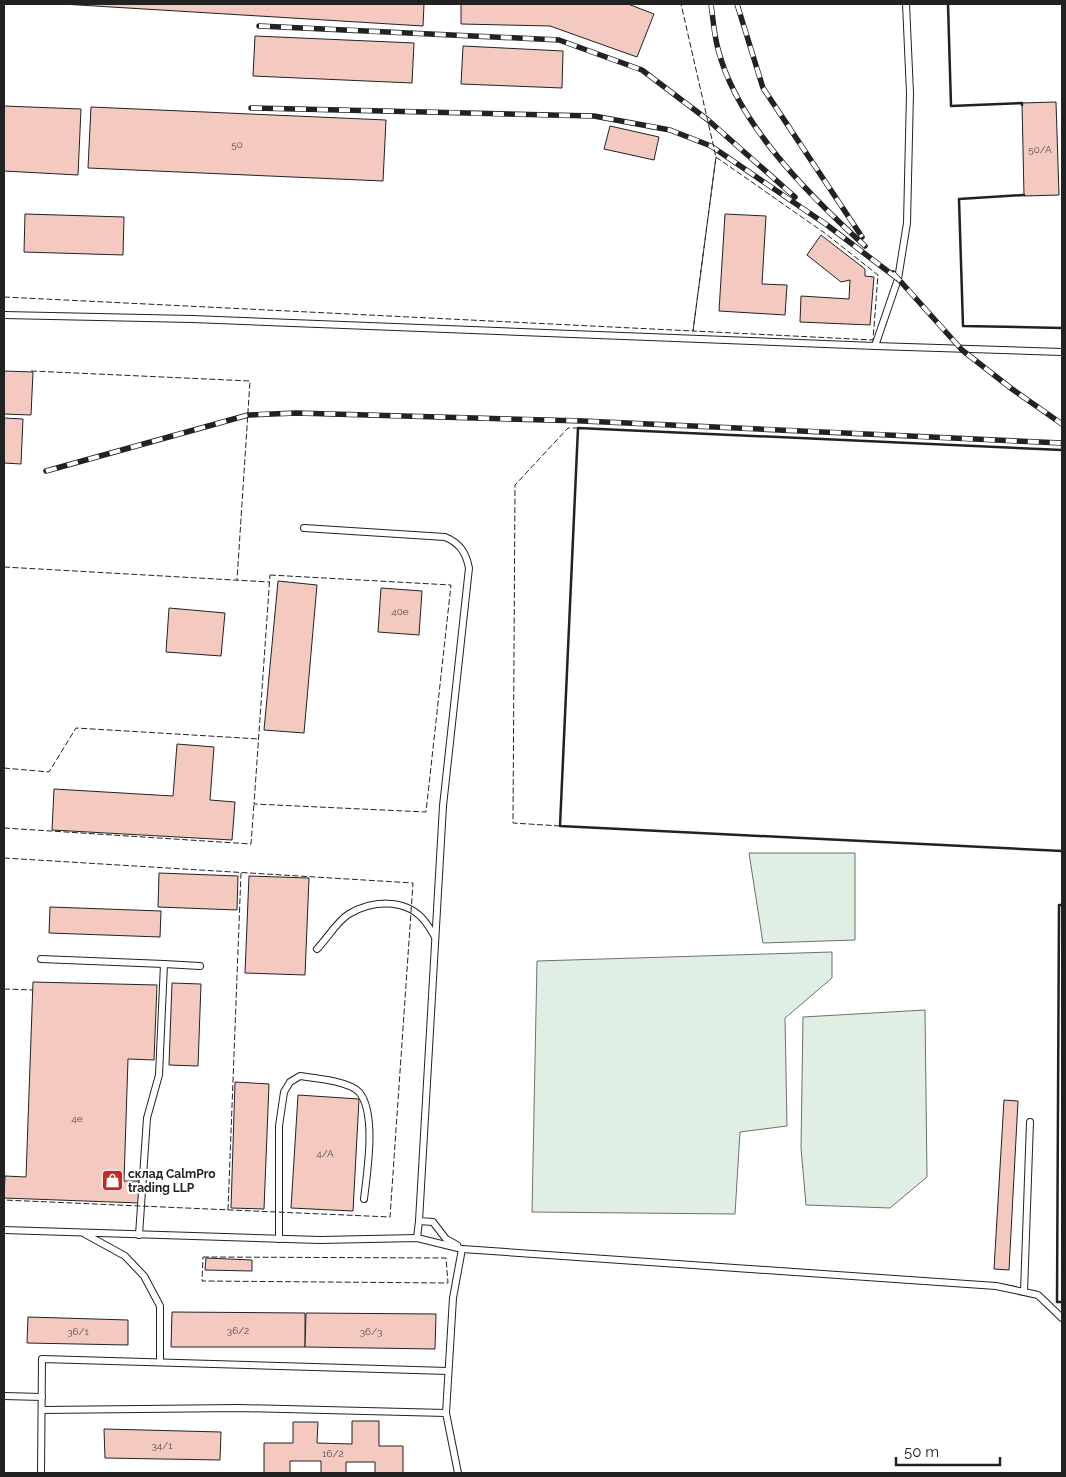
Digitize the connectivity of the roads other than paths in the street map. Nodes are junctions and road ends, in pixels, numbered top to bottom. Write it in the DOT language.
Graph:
graph roads {
  1 [pos="906,4"];
  2 [pos="4,314"];
  3 [pos="875,346"];
  4 [pos="1062,352"];
  5 [pos="304,528"];
  6 [pos="435,937"];
  7 [pos="317,949"];
  8 [pos="40,959"];
  9 [pos="164,964"];
  10 [pos="200,966"];
  11 [pos="1030,1122"];
  12 [pos="364,1199"];
  13 [pos="419,1222"];
  14 [pos="4,1230"];
  15 [pos="82,1233"];
  16 [pos="139,1235"];
  17 [pos="417,1238"];
  18 [pos="279,1239"];
  19 [pos="462,1248"];
  20 [pos="1024,1292"];
  21 [pos="1062,1318"];
  22 [pos="160,1362"];
  23 [pos="448,1371"];
  24 [pos="4,1396"];
  25 [pos="42,1397"];
  26 [pos="42,1410"];
  27 [pos="446,1413"];
  28 [pos="41,1473"];
  29 [pos="458,1473"];
  1 -- 3 [label="lane"];
  2 -- 3 [label="lane"];
  3 -- 4 [label="lane"];
  5 -- 6 [label="lane"];
  6 -- 7 [label="lane"];
  6 -- 13 [label="lane"];
  8 -- 9 [label="lane"];
  9 -- 10 [label="lane"];
  9 -- 16 [label="lane"];
  11 -- 20 [label="lane"];
  12 -- 18 [label="lane"];
  13 -- 17 [label="lane"];
  13 -- 19 [label="lane"];
  14 -- 15 [label="lane"];
  15 -- 16 [label="lane"];
  15 -- 22 [label="lane"];
  16 -- 18 [label="lane"];
  17 -- 18 [label="lane"];
  17 -- 19 [label="lane"];
  19 -- 20 [label="lane"];
  19 -- 23 [label="lane"];
  20 -- 21 [label="lane"];
  22 -- 23 [label="lane"];
  22 -- 25 [label="lane"];
  23 -- 27 [label="lane"];
  24 -- 25 [label="lane"];
  25 -- 26 [label="lane"];
  26 -- 27 [label="lane"];
  26 -- 28 [label="lane"];
  27 -- 29 [label="lane"];
}
